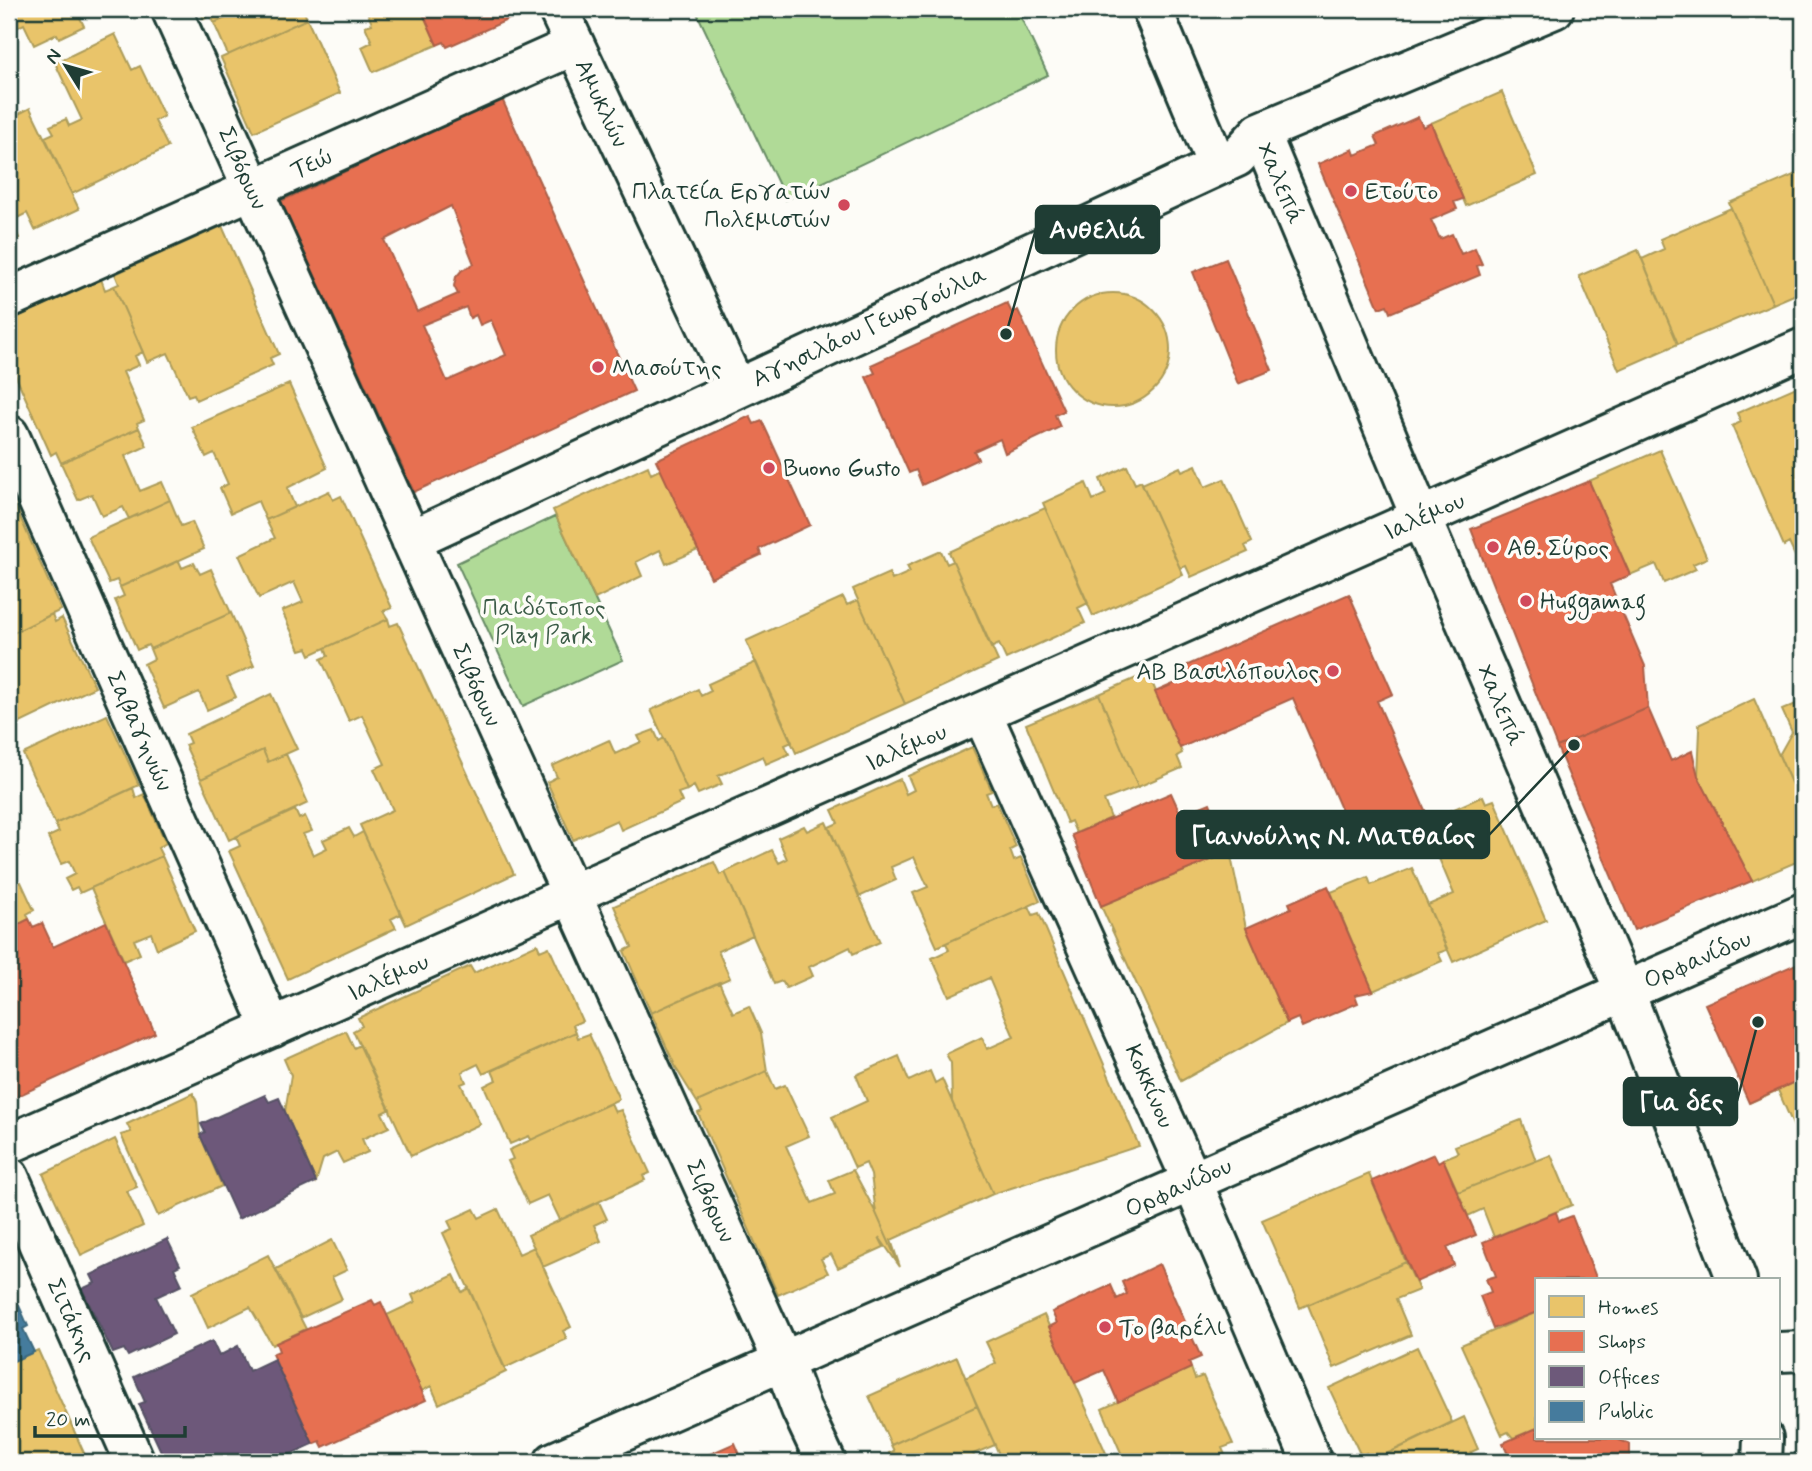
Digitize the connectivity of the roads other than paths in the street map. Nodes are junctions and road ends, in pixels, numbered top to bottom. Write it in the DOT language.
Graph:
graph roads {
  1 [pos="171,9"];
  2 [pos="558,9"];
  3 [pos="1152,9"];
  4 [pos="1554,9"];
  5 [pos="575,45"];
  6 [pos="1260,132"];
  7 [pos="1217,165"];
  8 [pos="253,189"];
  9 [pos="9,298"];
  10 [pos="1803,348"];
  11 [pos="736,388"];
  12 [pos="9,435"];
  13 [pos="1421,518"];
  14 [pos="411,540"];
  15 [pos="982,713"];
  16 [pos="572,895"];
  17 [pos="1803,913"];
  18 [pos="1624,990"];
  19 [pos="272,1028"];
  20 [pos="9,1144"];
  21 [pos="9,1177"];
  22 [pos="1192,1181"];
  23 [pos="1736,1278"];
  24 [pos="1780,1352"];
  25 [pos="1803,1352"];
  26 [pos="783,1361"];
  27 [pos="1763,1440"];
  28 [pos="135,1462"];
  29 [pos="554,1462"];
  30 [pos="826,1462"];
  31 [pos="1312,1462"];
  32 [pos="1762,1462"];
  1 -- 8 [label="street, Σιβόρων"];
  2 -- 5 [label="street, Αμυκλών"];
  3 -- 7 [label="street"];
  4 -- 6 [label="street, Αγησιλάου Γεωργούλια"];
  5 -- 8 [label="street, Τεώ"];
  5 -- 11 [label="street, Αμυκλών"];
  6 -- 7 [label="street, Αγησιλάου Γεωργούλια"];
  6 -- 13 [label="street, Χαλεπά"];
  7 -- 11 [label="street, Αγησιλάου Γεωργούλια"];
  8 -- 9 [label="street, Τεώ"];
  8 -- 14 [label="street, Σιβόρων"];
  10 -- 13 [label="street, Ιαλέμου"];
  11 -- 14 [label="street, Αγησιλάου Γεωργούλια"];
  12 -- 19 [label="street, Σαβαγηνών"];
  13 -- 15 [label="street, Ιαλέμου"];
  13 -- 18 [label="street, Χαλεπά"];
  14 -- 16 [label="street, Σιβόρων"];
  15 -- 16 [label="street, Ιαλέμου"];
  15 -- 22 [label="street, Κοκκίνου"];
  16 -- 19 [label="street, Ιαλέμου"];
  16 -- 26 [label="street, Σιβόρων"];
  17 -- 18 [label="street, Ορφανίδου"];
  18 -- 22 [label="street, Ορφανίδου"];
  18 -- 23 [label="street, Χαλεπά"];
  19 -- 20 [label="street, Ιαλέμου"];
  21 -- 28 [label="street, Σιτάκης"];
  22 -- 26 [label="street, Ορφανίδου"];
  22 -- 31 [label="street, Κοκκίνου"];
  24 -- 25 [label="street"];
  26 -- 29 [label="street, Ορφανίδου"];
  26 -- 30 [label="street, Σιβόρων"];
  27 -- 32 [label="street"];
}
